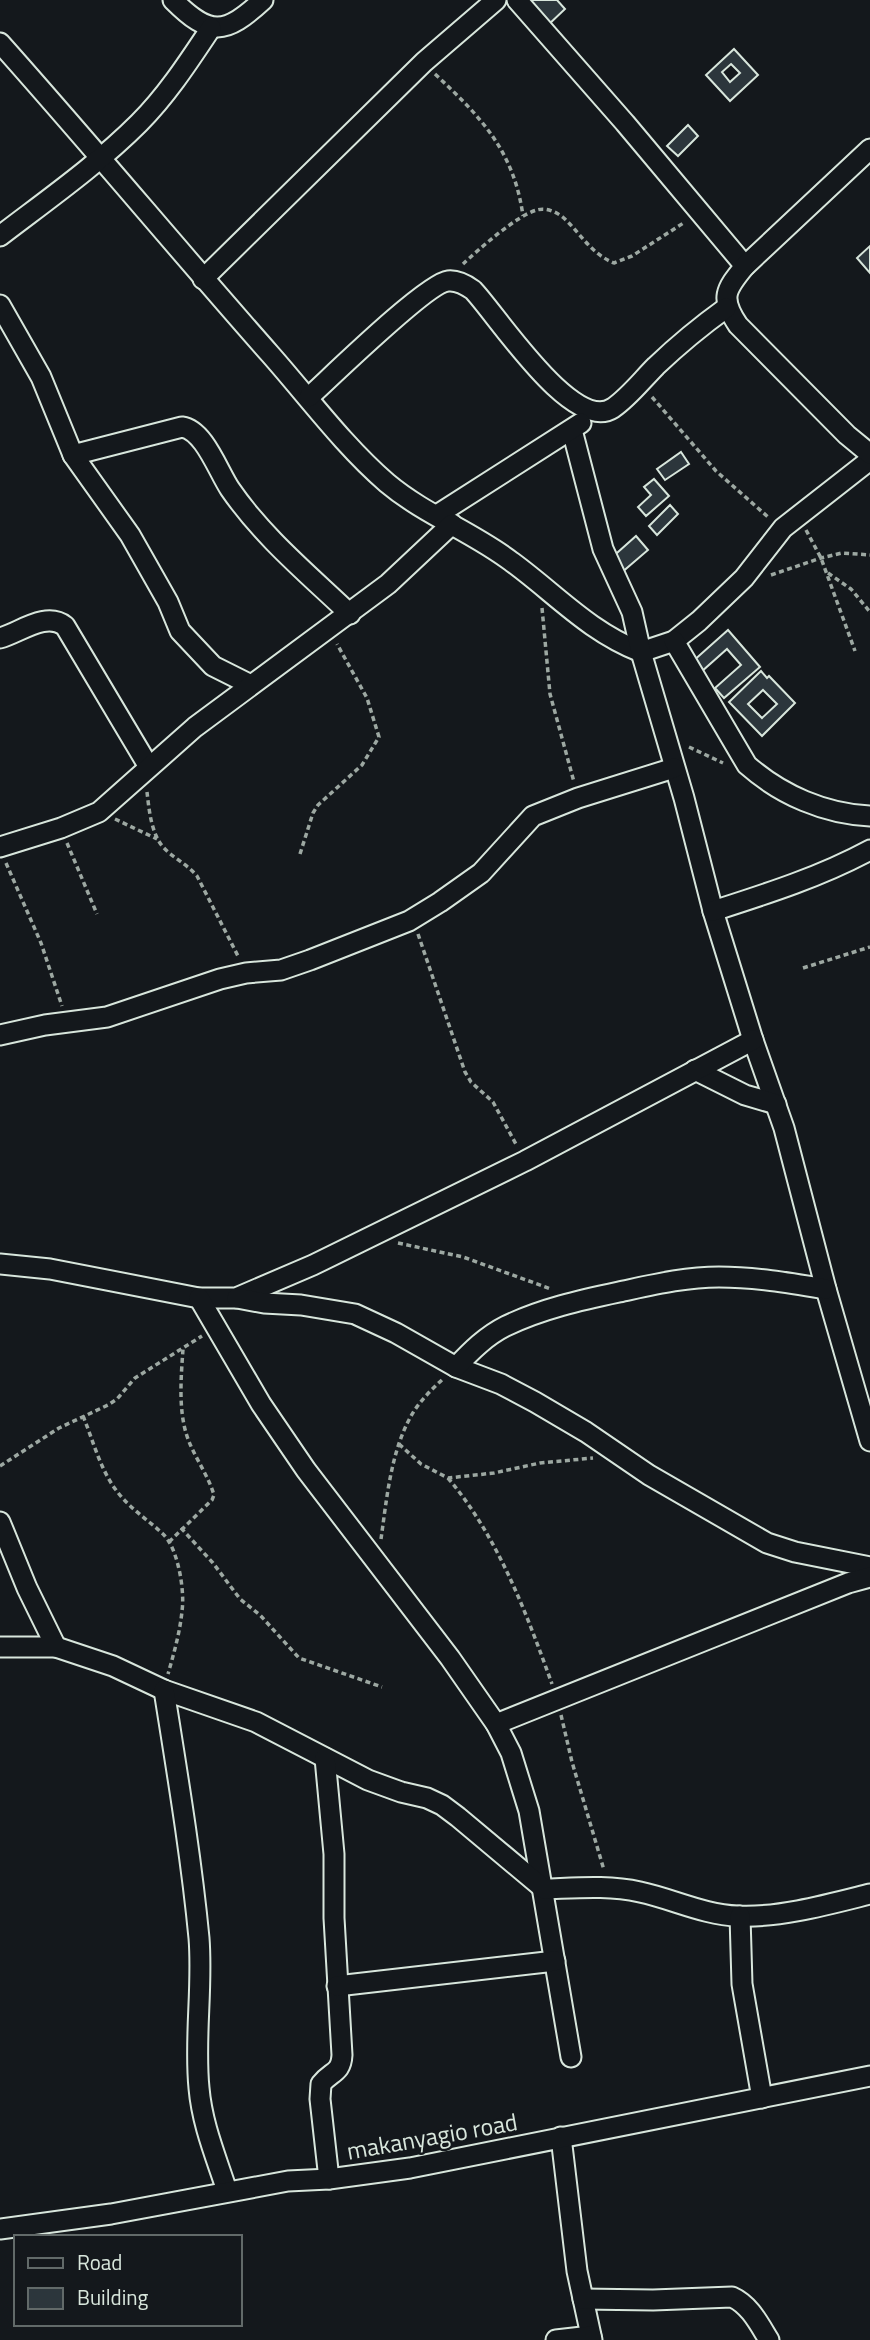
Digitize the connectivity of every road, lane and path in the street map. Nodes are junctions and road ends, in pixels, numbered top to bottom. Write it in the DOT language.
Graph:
graph roads {
  1 [pos="173,0"];
  2 [pos="263,0"];
  3 [pos="496,0"];
  4 [pos="517,0"];
  5 [pos="211,28"];
  6 [pos="0,43"];
  7 [pos="424,62"];
  8 [pos="870,149"];
  9 [pos="102,158"];
  10 [pos="699,213"];
  11 [pos="523,216"];
  12 [pos="0,236"];
  13 [pos="745,266"];
  14 [pos="203,279"];
  15 [pos="446,281"];
  16 [pos="0,305"];
  17 [pos="726,308"];
  18 [pos="639,383"];
  19 [pos="309,397"];
  20 [pos="597,412"];
  21 [pos="572,430"];
  22 [pos="870,454"];
  23 [pos="73,455"];
  24 [pos="870,460"];
  25 [pos="445,520"];
  26 [pos="790,522"];
  27 [pos="870,555"];
  28 [pos="821,558"];
  29 [pos="826,572"];
  30 [pos="539,583"];
  31 [pos="735,588"];
  32 [pos="870,612"];
  33 [pos="350,614"];
  34 [pos="328,631"];
  35 [pos="0,638"];
  36 [pos="674,640"];
  37 [pos="855,651"];
  38 [pos="641,652"];
  39 [pos="251,685"];
  40 [pos="687,745"];
  41 [pos="723,763"];
  42 [pos="674,768"];
  43 [pos="147,770"];
  44 [pos="578,798"];
  45 [pos="99,812"];
  46 [pos="870,816"];
  47 [pos="61,828"];
  48 [pos="157,839"];
  49 [pos="870,850"];
  50 [pos="3,854"];
  51 [pos="300,854"];
  52 [pos="713,911"];
  53 [pos="97,914"];
  54 [pos="413,919"];
  55 [pos="870,947"];
  56 [pos="803,968"];
  57 [pos="246,973"];
  58 [pos="66,1023"];
  59 [pos="0,1035"];
  60 [pos="753,1041"];
  61 [pos="695,1070"];
  62 [pos="776,1104"];
  63 [pos="525,1161"];
  64 [pos="370,1236"];
  65 [pos="0,1264"];
  66 [pos="826,1289"];
  67 [pos="199,1298"];
  68 [pos="236,1298"];
  69 [pos="575,1302"];
  70 [pos="215,1327"];
  71 [pos="183,1349"];
  72 [pos="456,1367"];
  73 [pos="83,1416"];
  74 [pos="870,1441"];
  75 [pos="399,1444"];
  76 [pos="619,1455"];
  77 [pos="0,1466"];
  78 [pos="448,1478"];
  79 [pos="0,1522"];
  80 [pos="181,1528"];
  81 [pos="169,1542"];
  82 [pos="378,1562"];
  83 [pos="870,1567"];
  84 [pos="870,1577"];
  85 [pos="0,1647"];
  86 [pos="56,1647"];
  87 [pos="382,1687"];
  88 [pos="164,1690"];
  89 [pos="557,1698"];
  90 [pos="496,1724"];
  91 [pos="325,1758"];
  92 [pos="609,1887"];
  93 [pos="544,1889"];
  94 [pos="870,1894"];
  95 [pos="740,1916"];
  96 [pos="555,1961"];
  97 [pos="337,1986"];
  98 [pos="571,2057"];
  99 [pos="870,2076"];
  100 [pos="762,2098"];
  101 [pos="561,2137"];
  102 [pos="329,2179"];
  103 [pos="227,2191"];
  104 [pos="0,2229"];
  105 [pos="583,2299"];
  106 [pos="591,2338"];
  107 [pos="556,2340"];
  108 [pos="769,2340"];
  1 -- 5 [label="street"];
  2 -- 5 [label="street"];
  3 -- 7 [label="street"];
  4 -- 10 [label="street"];
  5 -- 9 [label="street"];
  6 -- 9 [label="street"];
  7 -- 11 [label="path"];
  7 -- 14 [label="street"];
  8 -- 13 [label="street"];
  9 -- 12 [label="street"];
  9 -- 14 [label="street"];
  10 -- 11 [label="path"];
  10 -- 13 [label="street"];
  11 -- 15 [label="path"];
  13 -- 17 [label="street"];
  14 -- 19 [label="street"];
  15 -- 19 [label="street"];
  15 -- 20 [label="street"];
  16 -- 23 [label="street"];
  17 -- 18 [label="street"];
  17 -- 22 [label="street"];
  18 -- 20 [label="street"];
  18 -- 26 [label="path"];
  19 -- 25 [label="street"];
  20 -- 21 [label="street"];
  21 -- 25 [label="street"];
  21 -- 38 [label="street"];
  23 -- 33 [label="street"];
  23 -- 39 [label="street"];
  24 -- 26 [label="street"];
  25 -- 30 [label="street"];
  25 -- 33 [label="street"];
  26 -- 28 [label="path"];
  26 -- 31 [label="street"];
  27 -- 28 [label="path"];
  28 -- 29 [label="path"];
  28 -- 31 [label="path"];
  29 -- 32 [label="path"];
  29 -- 37 [label="path"];
  30 -- 38 [label="street"];
  30 -- 44 [label="path"];
  31 -- 36 [label="street"];
  33 -- 34 [label="street"];
  34 -- 39 [label="street"];
  34 -- 51 [label="path"];
  35 -- 43 [label="street"];
  36 -- 38 [label="street"];
  36 -- 46 [label="street"];
  38 -- 42 [label="street"];
  39 -- 43 [label="street"];
  40 -- 41 [label="path"];
  42 -- 44 [label="street"];
  42 -- 52 [label="street"];
  43 -- 45 [label="street"];
  43 -- 48 [label="path"];
  44 -- 54 [label="street"];
  45 -- 47 [label="street"];
  45 -- 48 [label="path"];
  47 -- 50 [label="street"];
  47 -- 53 [label="path"];
  48 -- 57 [label="path"];
  49 -- 52 [label="street"];
  50 -- 58 [label="path"];
  52 -- 60 [label="street"];
  54 -- 57 [label="street"];
  54 -- 63 [label="path"];
  55 -- 56 [label="path"];
  57 -- 58 [label="street"];
  58 -- 59 [label="street"];
  60 -- 61 [label="street"];
  60 -- 62 [label="street"];
  61 -- 62 [label="street"];
  61 -- 63 [label="street"];
  62 -- 66 [label="street"];
  63 -- 64 [label="street"];
  64 -- 68 [label="street"];
  64 -- 69 [label="path"];
  65 -- 67 [label="street"];
  66 -- 69 [label="street"];
  66 -- 74 [label="street"];
  67 -- 68 [label="street"];
  67 -- 70 [label="street"];
  68 -- 72 [label="street"];
  69 -- 72 [label="street"];
  70 -- 71 [label="path"];
  70 -- 82 [label="street"];
  71 -- 73 [label="path"];
  71 -- 80 [label="path"];
  72 -- 75 [label="path"];
  72 -- 76 [label="street"];
  73 -- 77 [label="path"];
  73 -- 81 [label="path"];
  75 -- 78 [label="path"];
  75 -- 82 [label="path"];
  76 -- 78 [label="path"];
  76 -- 83 [label="street"];
  78 -- 89 [label="path"];
  79 -- 86 [label="street"];
  80 -- 81 [label="path"];
  80 -- 87 [label="path"];
  81 -- 88 [label="path"];
  82 -- 90 [label="street"];
  84 -- 89 [label="street"];
  85 -- 86 [label="street"];
  86 -- 88 [label="street"];
  88 -- 91 [label="street"];
  88 -- 103 [label="street"];
  89 -- 90 [label="street"];
  89 -- 92 [label="path"];
  90 -- 93 [label="street"];
  91 -- 93 [label="street"];
  91 -- 97 [label="street"];
  92 -- 93 [label="street"];
  92 -- 95 [label="street"];
  93 -- 96 [label="street"];
  94 -- 95 [label="street"];
  95 -- 100 [label="street"];
  96 -- 97 [label="street"];
  96 -- 98 [label="street"];
  97 -- 102 [label="street"];
  99 -- 100 [label="street, makanyagio road"];
  100 -- 101 [label="street, makanyagio road"];
  101 -- 102 [label="street, makanyagio road"];
  101 -- 105 [label="street"];
  102 -- 103 [label="street, makanyagio road"];
  103 -- 104 [label="street, makanyagio road"];
  105 -- 106 [label="street"];
  105 -- 108 [label="street"];
  106 -- 107 [label="street"];
}
